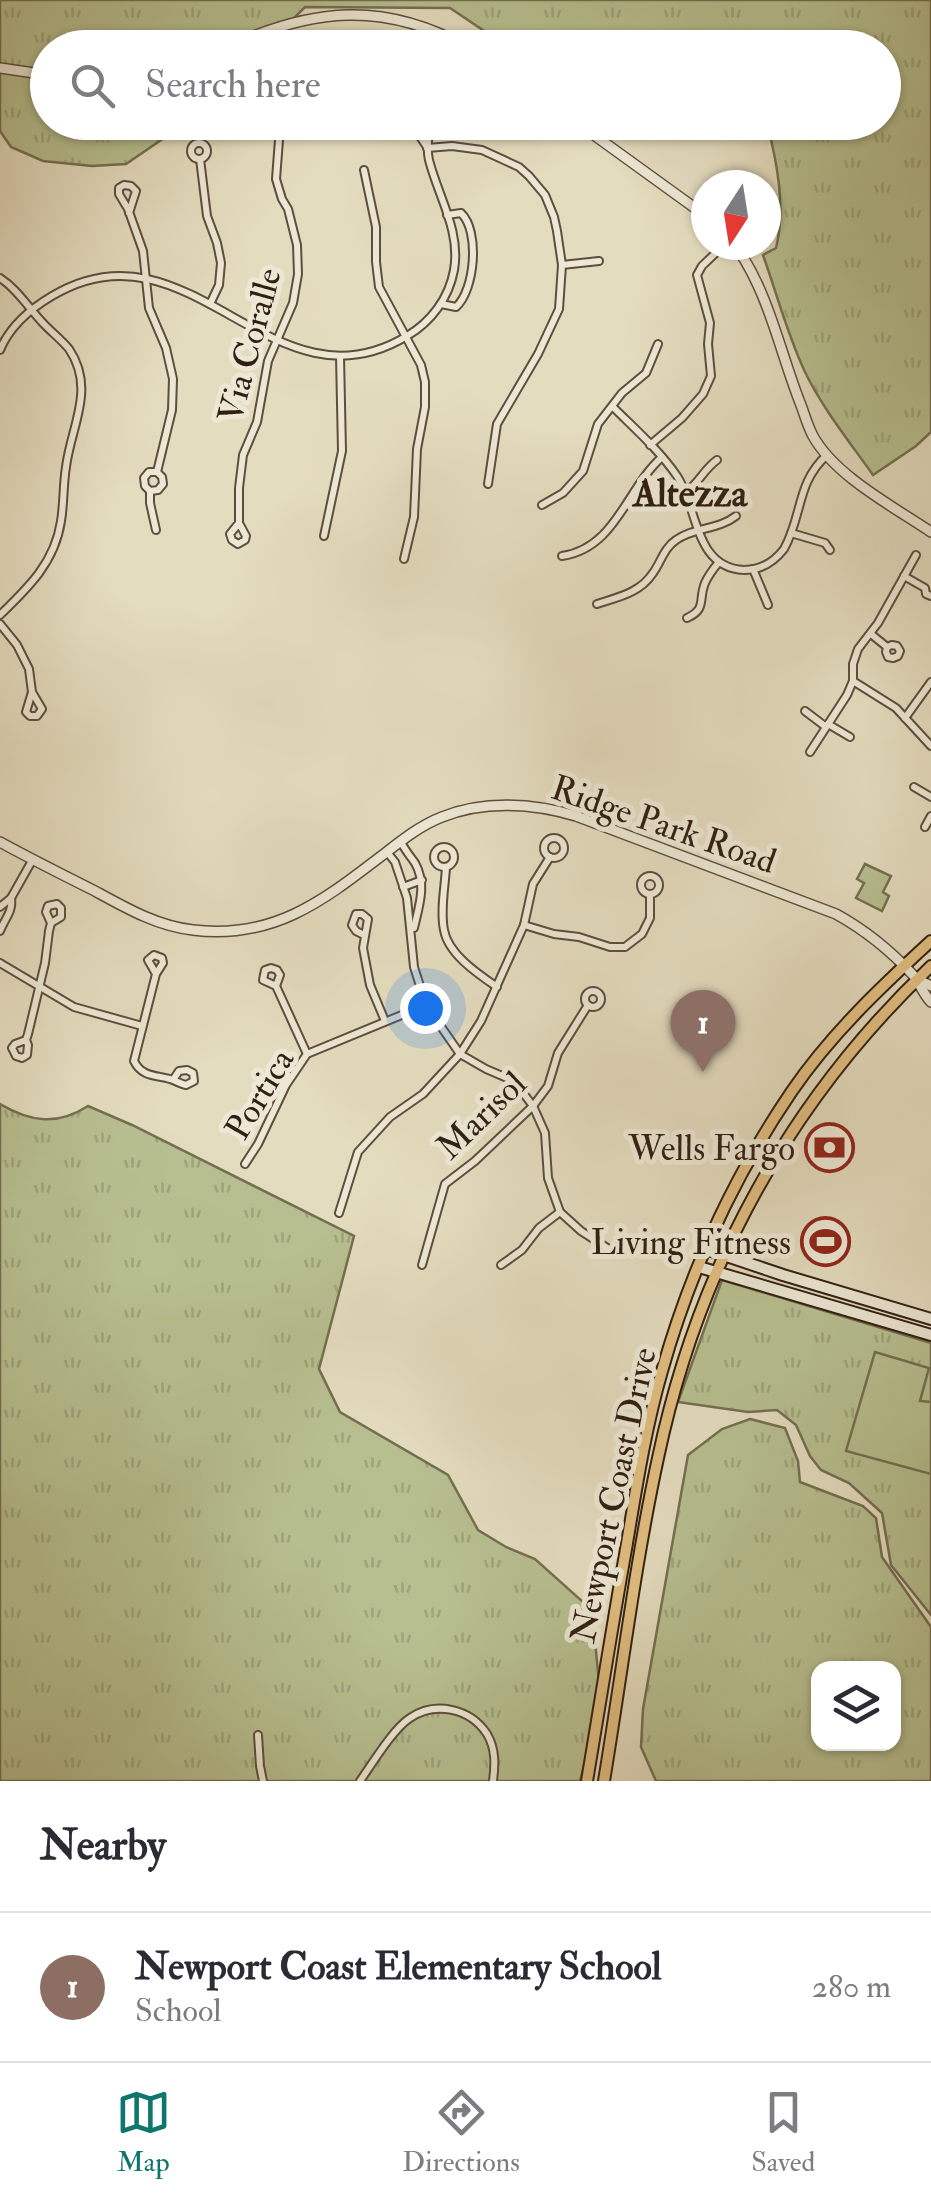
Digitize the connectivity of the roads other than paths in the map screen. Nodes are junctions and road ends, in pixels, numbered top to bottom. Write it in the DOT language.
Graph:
graph roads {
  1 [pos="265,30"];
  2 [pos="432,30"];
  3 [pos="0,68"];
  4 [pos="30,72"];
  5 [pos="279,140"];
  6 [pos="422,140"];
  7 [pos="428,140"];
  8 [pos="601,140"];
  9 [pos="427,148"];
  10 [pos="200,159"];
  11 [pos="364,170"];
  12 [pos="691,205"];
  13 [pos="129,213"];
  14 [pos="447,216"];
  15 [pos="599,260"];
  16 [pos="708,260"];
  17 [pos="744,260"];
  18 [pos="562,266"];
  19 [pos="146,277"];
  20 [pos="0,278"];
  21 [pos="210,304"];
  22 [pos="441,304"];
  23 [pos="32,310"];
  24 [pos="406,337"];
  25 [pos="276,340"];
  26 [pos="658,344"];
  27 [pos="0,350"];
  28 [pos="340,356"];
  29 [pos="614,407"];
  30 [pos="650,444"];
  31 [pos="828,455"];
  32 [pos="662,457"];
  33 [pos="717,460"];
  34 [pos="156,472"];
  35 [pos="488,484"];
  36 [pos="150,490"];
  37 [pos="686,492"];
  38 [pos="542,504"];
  39 [pos="736,516"];
  40 [pos="239,524"];
  41 [pos="156,530"];
  42 [pos="698,531"];
  43 [pos="931,532"];
  44 [pos="791,533"];
  45 [pos="324,536"];
  46 [pos="830,550"];
  47 [pos="916,555"];
  48 [pos="562,556"];
  49 [pos="404,559"];
  50 [pos="719,562"];
  51 [pos="753,569"];
  52 [pos="904,576"];
  53 [pos="928,586"];
  54 [pos="931,596"];
  55 [pos="597,604"];
  56 [pos="768,605"];
  57 [pos="0,615"];
  58 [pos="687,618"];
  59 [pos="0,624"];
  60 [pos="870,634"];
  61 [pos="888,647"];
  62 [pos="853,681"];
  63 [pos="931,682"];
  64 [pos="32,692"];
  65 [pos="806,712"];
  66 [pos="906,718"];
  67 [pos="827,726"];
  68 [pos="850,737"];
  69 [pos="931,746"];
  70 [pos="810,752"];
  71 [pos="914,787"];
  72 [pos="931,797"];
  73 [pos="931,816"];
  74 [pos="925,827"];
  75 [pos="0,842"];
  76 [pos="400,842"];
  77 [pos="388,852"];
  78 [pos="550,857"];
  79 [pos="33,859"];
  80 [pos="446,866"];
  81 [pos="422,880"];
  82 [pos="403,886"];
  83 [pos="650,895"];
  84 [pos="11,898"];
  85 [pos="0,907"];
  86 [pos="2,921"];
  87 [pos="51,924"];
  88 [pos="524,925"];
  89 [pos="0,931"];
  90 [pos="412,934"];
  91 [pos="364,935"];
  92 [pos="931,941"];
  93 [pos="0,963"];
  94 [pos="904,966"];
  95 [pos="931,966"];
  96 [pos="156,974"];
  97 [pos="917,979"];
  98 [pos="276,986"];
  99 [pos="931,986"];
  100 [pos="40,987"];
  101 [pos="497,987"];
  102 [pos="931,1002"];
  103 [pos="426,1005"];
  104 [pos="588,1005"];
  105 [pos="385,1021"];
  106 [pos="142,1026"];
  107 [pos="26,1040"];
  108 [pos="308,1054"];
  109 [pos="460,1054"];
  110 [pos="173,1080"];
  111 [pos="533,1106"];
  112 [pos="246,1164"];
  113 [pos="560,1212"];
  114 [pos="339,1213"];
  115 [pos="706,1249"];
  116 [pos="612,1251"];
  117 [pos="723,1255"];
  118 [pos="422,1265"];
  119 [pos="501,1266"];
  120 [pos="699,1266"];
  121 [pos="716,1272"];
  122 [pos="931,1319"];
  123 [pos="931,1335"];
  124 [pos="258,1735"];
  125 [pos="263,1781"];
  126 [pos="360,1781"];
  127 [pos="493,1781"];
  128 [pos="587,1781"];
  129 [pos="604,1781"];
  1 -- 2 [label="street"];
  3 -- 4 [label="street"];
  5 -- 25 [label="street, Via Coralle"];
  6 -- 9 [label="street"];
  7 -- 9 [label="street"];
  8 -- 12 [label="street"];
  9 -- 14 [label="street"];
  9 -- 18 [label="street"];
  10 -- 21 [label="street"];
  11 -- 24 [label="street"];
  13 -- 19 [label="street"];
  14 -- 22 [label="street"];
  14 -- 22 [label="street"];
  15 -- 18 [label="street"];
  16 -- 30 [label="street"];
  17 -- 31 [label="street"];
  18 -- 35 [label="street"];
  19 -- 21 [label="street"];
  19 -- 23 [label="street"];
  19 -- 34 [label="street"];
  20 -- 23 [label="street"];
  21 -- 25 [label="street"];
  22 -- 24 [label="street"];
  23 -- 27 [label="street"];
  23 -- 57 [label="street"];
  24 -- 28 [label="street"];
  24 -- 49 [label="street"];
  25 -- 28 [label="street"];
  25 -- 40 [label="street, Via Coralle"];
  26 -- 29 [label="street"];
  28 -- 45 [label="street"];
  29 -- 30 [label="street"];
  29 -- 38 [label="street"];
  30 -- 32 [label="street"];
  31 -- 43 [label="street"];
  31 -- 44 [label="street"];
  32 -- 37 [label="street"];
  32 -- 48 [label="street"];
  33 -- 37 [label="street"];
  34 -- 36 [label="street"];
  34 -- 36 [label="street"];
  36 -- 41 [label="street"];
  37 -- 42 [label="street"];
  39 -- 42 [label="street"];
  42 -- 50 [label="street"];
  42 -- 55 [label="street"];
  44 -- 46 [label="street"];
  44 -- 51 [label="street"];
  47 -- 52 [label="street"];
  50 -- 51 [label="street"];
  50 -- 58 [label="street"];
  51 -- 56 [label="street"];
  52 -- 53 [label="street"];
  52 -- 60 [label="street"];
  53 -- 54 [label="street"];
  59 -- 64 [label="street"];
  60 -- 61 [label="street"];
  60 -- 62 [label="street"];
  62 -- 66 [label="street"];
  62 -- 67 [label="street"];
  63 -- 66 [label="street"];
  65 -- 67 [label="street"];
  66 -- 69 [label="street"];
  67 -- 68 [label="street"];
  67 -- 70 [label="street"];
  71 -- 72 [label="street"];
  73 -- 74 [label="street"];
  75 -- 79 [label="street, Ridge Park Road"];
  76 -- 77 [label="street, Ridge Park Road"];
  76 -- 81 [label="street"];
  76 -- 94 [label="street, Ridge Park Road"];
  77 -- 79 [label="street, Ridge Park Road"];
  77 -- 82 [label="street"];
  78 -- 88 [label="street"];
  79 -- 84 [label="street"];
  80 -- 101 [label="street"];
  81 -- 82 [label="street"];
  81 -- 90 [label="street"];
  82 -- 90 [label="street"];
  83 -- 88 [label="street"];
  84 -- 85 [label="street"];
  84 -- 86 [label="street"];
  86 -- 89 [label="street"];
  87 -- 100 [label="street"];
  88 -- 101 [label="street"];
  90 -- 103 [label="street"];
  91 -- 105 [label="street"];
  92 -- 94 [label="main road, Newport Coast Drive"];
  93 -- 100 [label="street"];
  94 -- 97 [label="street, Ridge Park Road"];
  94 -- 115 [label="main road, Newport Coast Drive"];
  95 -- 97 [label="main road, Newport Coast Drive"];
  96 -- 106 [label="street"];
  97 -- 99 [label="street, Ridge Park Road"];
  97 -- 102 [label="street, Ridge Park Road"];
  97 -- 117 [label="main road, Newport Coast Drive"];
  98 -- 108 [label="street"];
  100 -- 106 [label="street"];
  100 -- 107 [label="street"];
  101 -- 109 [label="street"];
  103 -- 105 [label="street, Portica"];
  103 -- 109 [label="street"];
  104 -- 111 [label="street, Marisol"];
  105 -- 108 [label="street, Portica"];
  106 -- 110 [label="street"];
  108 -- 112 [label="street, Portica"];
  109 -- 111 [label="street"];
  109 -- 114 [label="street"];
  111 -- 113 [label="street"];
  111 -- 118 [label="street, Marisol"];
  113 -- 116 [label="street"];
  113 -- 119 [label="street"];
  115 -- 117 [label="main road"];
  115 -- 120 [label="main road, Newport Coast Drive"];
  117 -- 121 [label="main road, Newport Coast Drive"];
  117 -- 122 [label="main road"];
  120 -- 121 [label="main road"];
  120 -- 128 [label="main road, Newport Coast Drive"];
  121 -- 123 [label="main road"];
  121 -- 129 [label="main road, Newport Coast Drive"];
  124 -- 125 [label="street"];
  126 -- 127 [label="street"];
}
